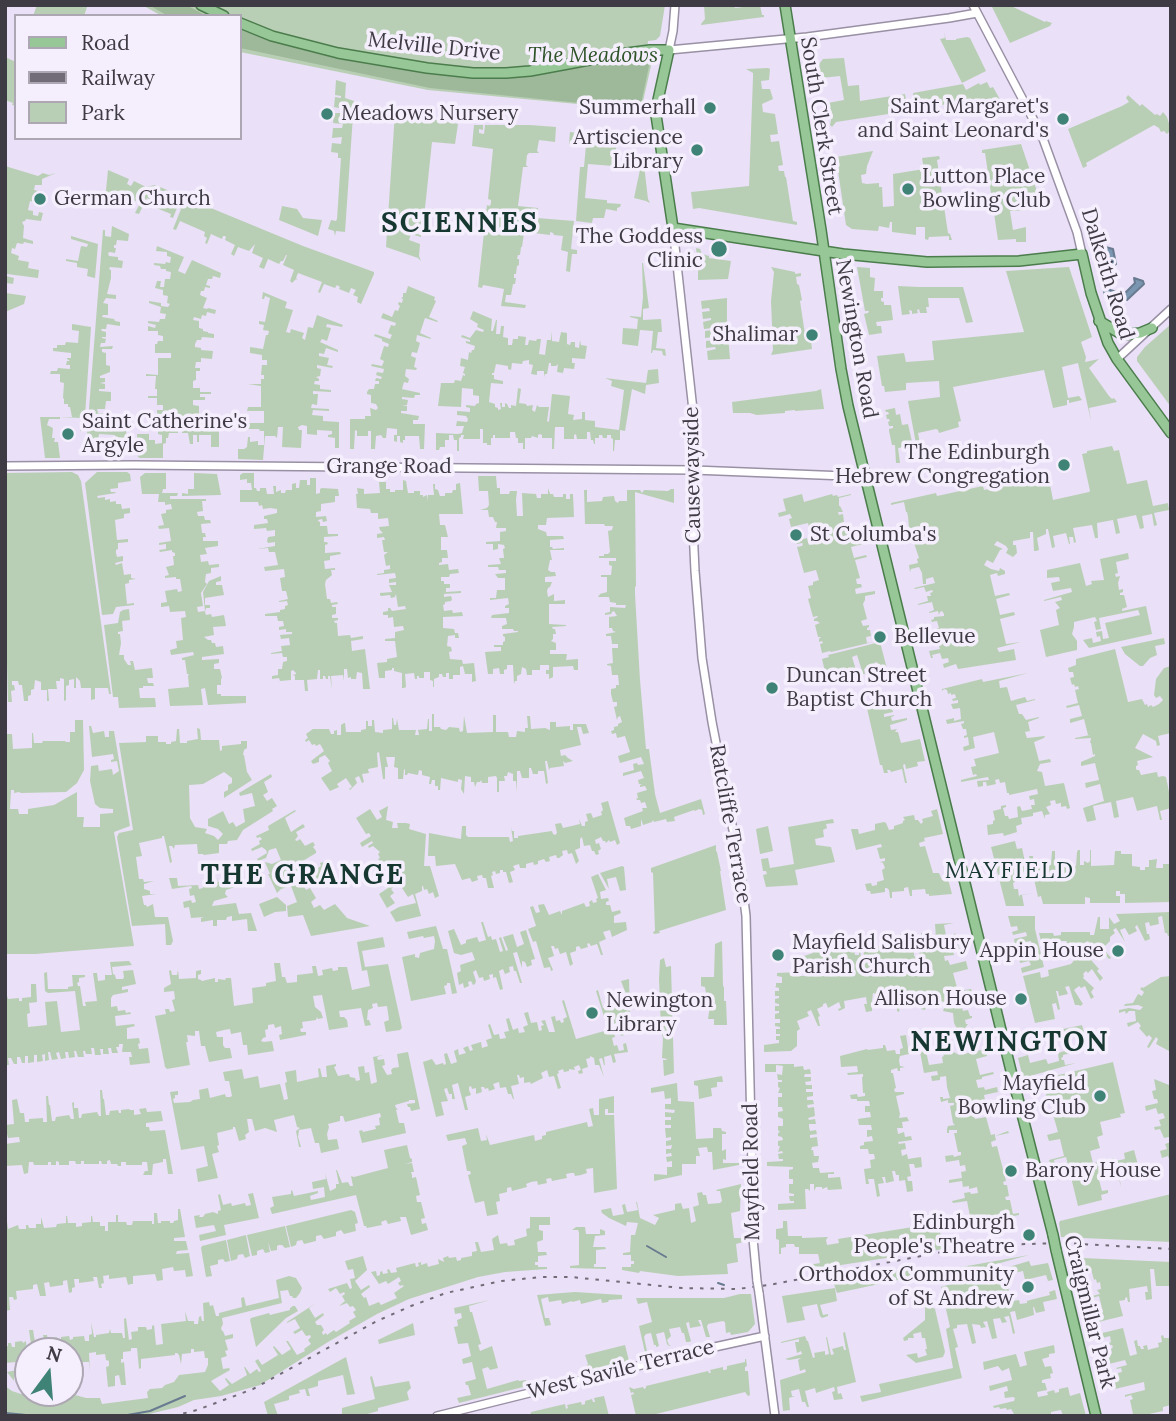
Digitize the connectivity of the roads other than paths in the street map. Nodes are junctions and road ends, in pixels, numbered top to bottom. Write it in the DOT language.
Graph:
graph roads {
  1 [pos="201,5"];
  2 [pos="676,5"];
  3 [pos="785,5"];
  4 [pos="975,9"];
  5 [pos="220,14"];
  6 [pos="242,24"];
  7 [pos="790,39"];
  8 [pos="669,50"];
  9 [pos="673,228"];
  10 [pos="824,251"];
  11 [pos="1082,254"];
  12 [pos="1171,309"];
  13 [pos="1099,321"];
  14 [pos="1152,328"];
  15 [pos="1117,359"];
  16 [pos="1171,433"];
  17 [pos="5,466"];
  18 [pos="694,470"];
  19 [pos="864,473"];
  20 [pos="712,722"];
  21 [pos="972,913"];
  22 [pos="747,926"];
  23 [pos="765,1336"];
  24 [pos="437,1416"];
  25 [pos="775,1416"];
  26 [pos="1096,1416"];
  1 -- 5 [label="main road"];
  2 -- 8 [label="street"];
  3 -- 7 [label="main road, South Clerk Street"];
  4 -- 7 [label="street"];
  4 -- 11 [label="street, Dalkeith Road"];
  6 -- 8 [label="main road, Melville Drive"];
  7 -- 8 [label="street"];
  7 -- 10 [label="main road, South Clerk Street"];
  8 -- 9 [label="main road"];
  9 -- 10 [label="main road"];
  9 -- 18 [label="street, Causewayside"];
  10 -- 11 [label="main road"];
  10 -- 19 [label="main road, Newington Road"];
  11 -- 13 [label="main road, Dalkeith Road"];
  12 -- 14 [label="street"];
  13 -- 14 [label="main road"];
  13 -- 15 [label="main road, Dalkeith Road"];
  14 -- 15 [label="street"];
  15 -- 16 [label="main road, Dalkeith Road"];
  17 -- 18 [label="street, Grange Road"];
  18 -- 19 [label="street, Grange Road"];
  18 -- 20 [label="street, Causewayside"];
  19 -- 21 [label="main road, Newington Road"];
  20 -- 22 [label="street, Ratcliffe Terrace"];
  21 -- 26 [label="main road, Craigmillar Park, bridge"];
  22 -- 23 [label="street, Mayfield Road, bridge"];
  23 -- 24 [label="street, West Savile Terrace"];
  23 -- 25 [label="street, Mayfield Road"];
}
